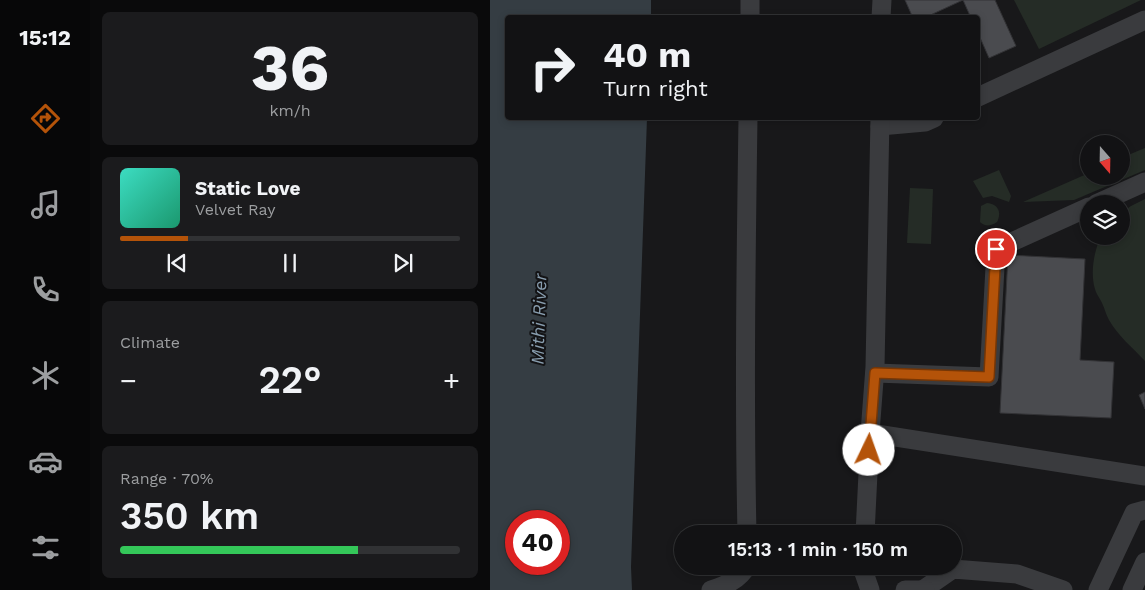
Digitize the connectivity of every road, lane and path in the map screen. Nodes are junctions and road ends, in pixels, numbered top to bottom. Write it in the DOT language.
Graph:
graph roads {
  1 [pos="750,0"];
  2 [pos="882,0"];
  3 [pos="750,15"];
  4 [pos="881,15"];
  5 [pos="1145,20"];
  6 [pos="980,97"];
  7 [pos="748,120"];
  8 [pos="930,120"];
  9 [pos="880,122"];
  10 [pos="1145,182"];
  11 [pos="1116,195"];
  12 [pos="1080,211"];
  13 [pos="875,373"];
  14 [pos="870,434"];
  15 [pos="1145,476"];
  16 [pos="1145,510"];
  17 [pos="747,525"];
  18 [pos="865,525"];
  19 [pos="1145,562"];
  20 [pos="741,575"];
  21 [pos="865,575"];
  22 [pos="711,590"];
  23 [pos="870,590"];
  24 [pos="905,590"];
  25 [pos="924,590"];
  26 [pos="1063,590"];
  27 [pos="1098,590"];
  28 [pos="1132,590"];
  1 -- 3 [label="street"];
  2 -- 4 [label="street"];
  5 -- 6 [label="street"];
  7 -- 17 [label="street"];
  8 -- 9 [label="street"];
  9 -- 13 [label="street"];
  10 -- 11 [label="street"];
  12 -- 13 [label="street"];
  13 -- 14 [label="street"];
  14 -- 15 [label="street"];
  14 -- 18 [label="street"];
  16 -- 27 [label="street"];
  19 -- 28 [label="street"];
  20 -- 22 [label="street"];
  21 -- 23 [label="street"];
  24 -- 25 [label="street"];
  25 -- 26 [label="street"];
}
